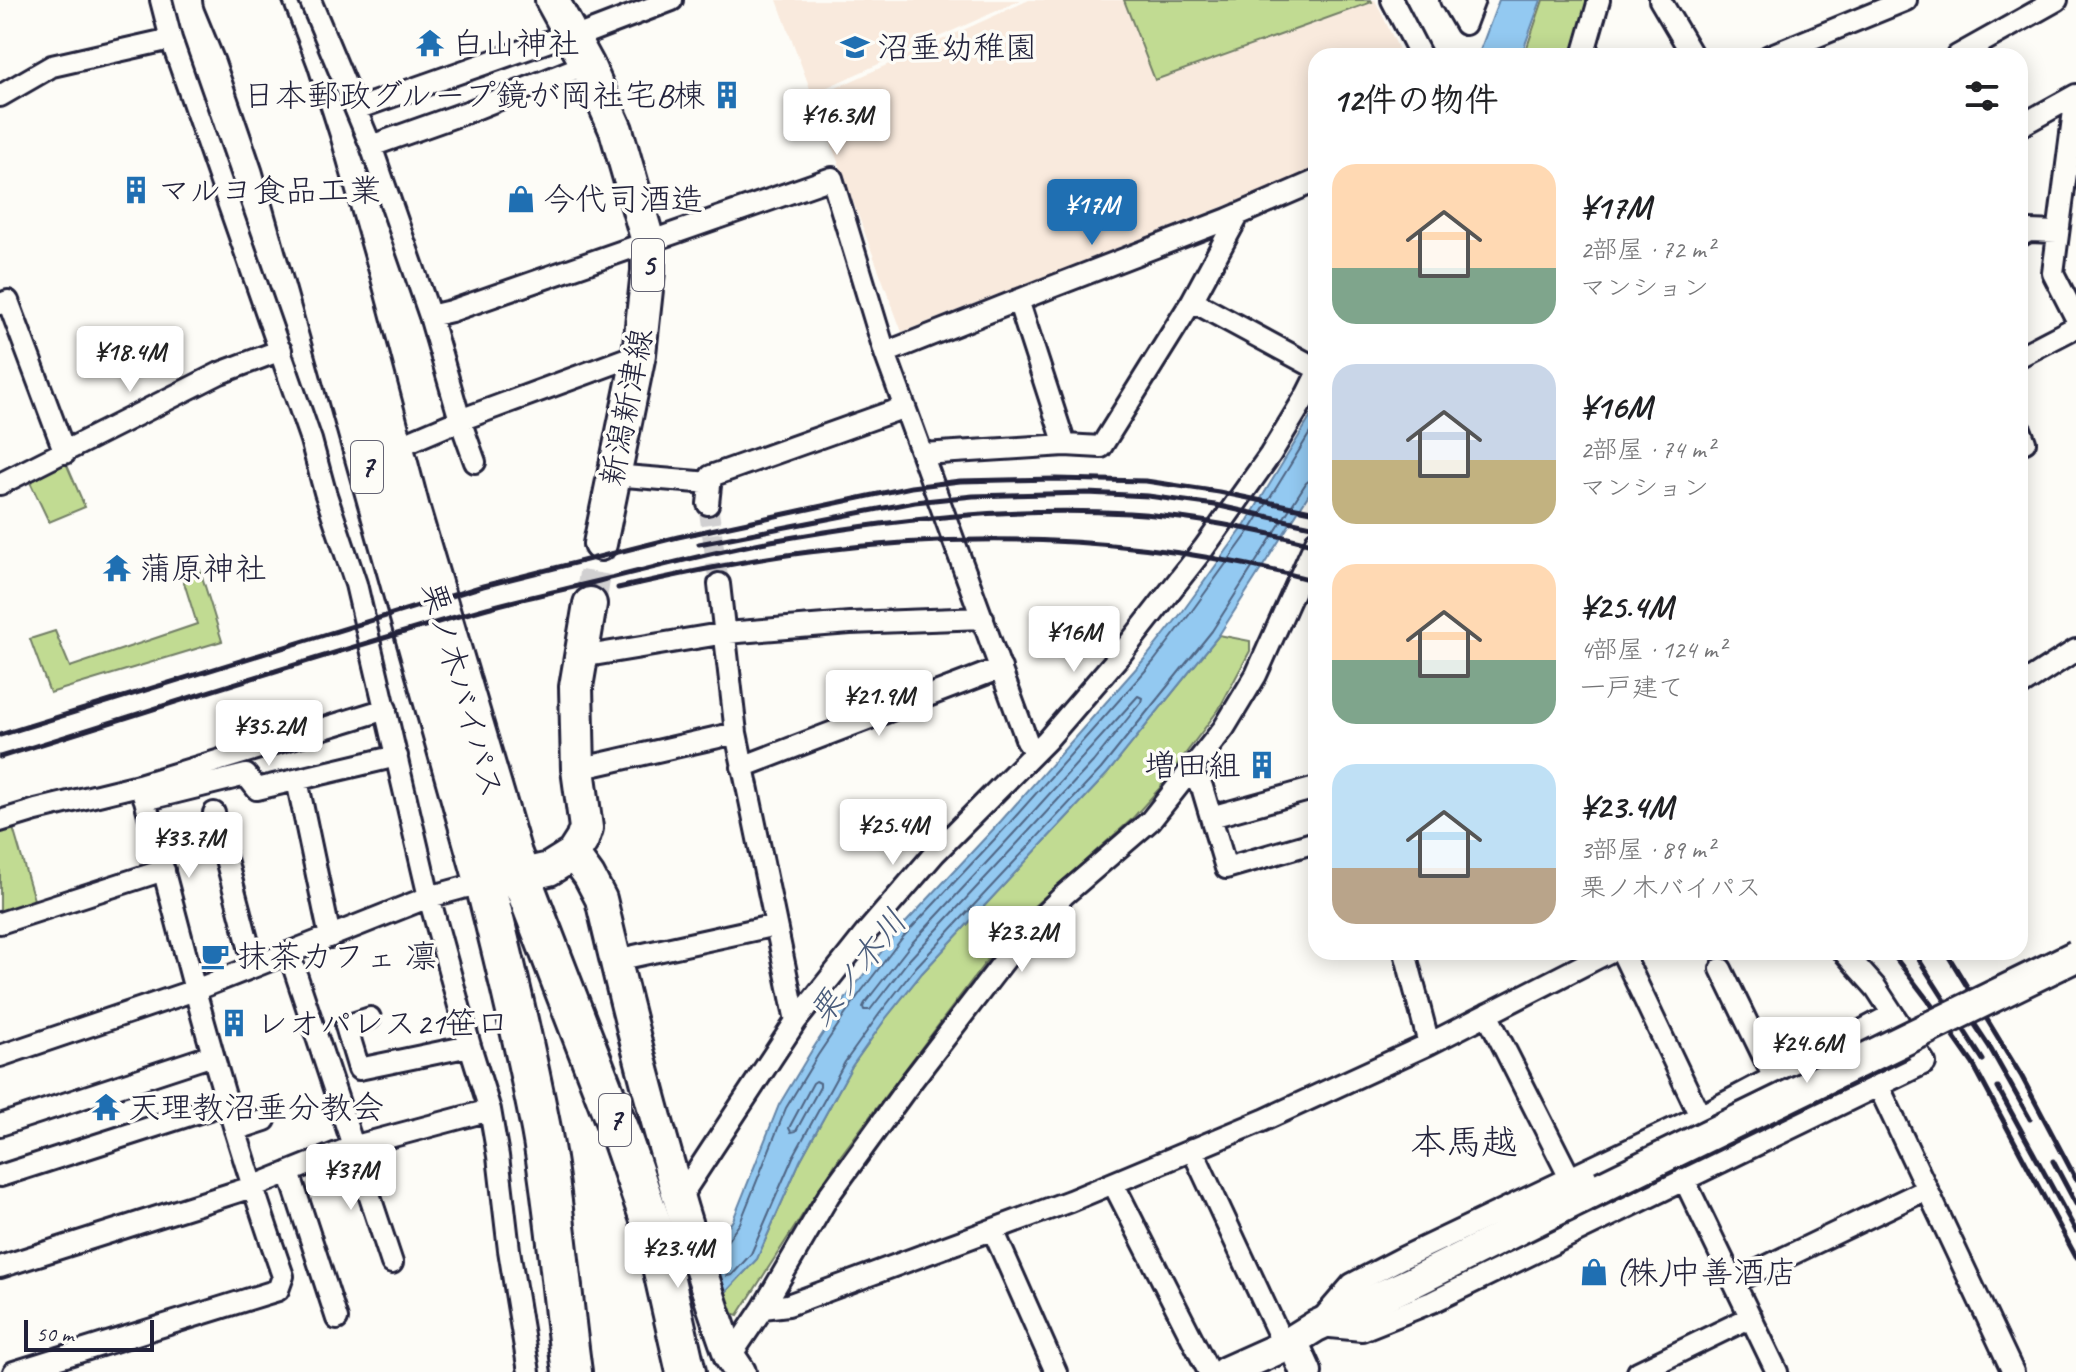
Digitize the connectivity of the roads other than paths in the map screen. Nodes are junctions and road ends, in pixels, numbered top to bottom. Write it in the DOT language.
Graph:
graph roads {
  1 [pos="161,0"];
  2 [pos="223,0"];
  3 [pos="260,0"];
  4 [pos="310,0"];
  5 [pos="552,0"];
  6 [pos="672,0"];
  7 [pos="1392,0"];
  8 [pos="1451,0"];
  9 [pos="1474,0"];
  10 [pos="1599,0"];
  11 [pos="1660,0"];
  12 [pos="1906,0"];
  13 [pos="2057,0"];
  14 [pos="171,39"];
  15 [pos="573,47"];
  16 [pos="1417,48"];
  17 [pos="1585,48"];
  18 [pos="1688,48"];
  19 [pos="1789,48"];
  20 [pos="1971,48"];
  21 [pos="0,96"];
  22 [pos="356,109"];
  23 [pos="2028,122"];
  24 [pos="371,146"];
  25 [pos="1308,184"];
  26 [pos="1239,214"];
  27 [pos="2028,232"];
  28 [pos="2057,232"];
  29 [pos="648,241"];
  30 [pos="1018,300"];
  31 [pos="1192,301"];
  32 [pos="0,304"];
  33 [pos="430,316"];
  34 [pos="2076,318"];
  35 [pos="2076,327"];
  36 [pos="281,350"];
  37 [pos="2028,352"];
  38 [pos="885,353"];
  39 [pos="639,354"];
  40 [pos="1308,364"];
  41 [pos="1308,392"];
  42 [pos="905,407"];
  43 [pos="460,420"];
  44 [pos="1065,445"];
  45 [pos="394,448"];
  46 [pos="65,453"];
  47 [pos="923,454"];
  48 [pos="475,462"];
  49 [pos="613,475"];
  50 [pos="0,484"];
  51 [pos="600,544"];
  52 [pos="1308,559"];
  53 [pos="719,584"];
  54 [pos="590,604"];
  55 [pos="983,618"];
  56 [pos="726,633"];
  57 [pos="2076,650"];
  58 [pos="581,657"];
  59 [pos="1001,668"];
  60 [pos="2028,681"];
  61 [pos="386,709"];
  62 [pos="736,733"];
  63 [pos="1035,752"];
  64 [pos="397,756"];
  65 [pos="742,767"];
  66 [pos="578,769"];
  67 [pos="1188,773"];
  68 [pos="297,780"];
  69 [pos="1308,790"];
  70 [pos="142,792"];
  71 [pos="214,813"];
  72 [pos="1211,817"];
  73 [pos="0,821"];
  74 [pos="1308,844"];
  75 [pos="573,854"];
  76 [pos="164,870"];
  77 [pos="503,880"];
  78 [pos="429,897"];
  79 [pos="0,923"];
  80 [pos="776,925"];
  81 [pos="330,937"];
  82 [pos="289,953"];
  83 [pos="2076,956"];
  84 [pos="616,960"];
  85 [pos="1407,960"];
  86 [pos="1626,960"];
  87 [pos="1851,960"];
  88 [pos="1573,961"];
  89 [pos="254,966"];
  90 [pos="1721,969"];
  91 [pos="195,990"];
  92 [pos="1487,1014"];
  93 [pos="1893,1014"];
  94 [pos="370,1018"];
  95 [pos="796,1021"];
  96 [pos="1429,1044"];
  97 [pos="470,1046"];
  98 [pos="213,1055"];
  99 [pos="0,1056"];
  100 [pos="1774,1078"];
  101 [pos="1878,1085"];
  102 [pos="227,1103"];
  103 [pos="490,1110"];
  104 [pos="1700,1116"];
  105 [pos="265,1120"];
  106 [pos="0,1125"];
  107 [pos="235,1130"];
  108 [pos="352,1147"];
  109 [pos="1192,1149"];
  110 [pos="289,1172"];
  111 [pos="0,1176"];
  112 [pos="1570,1178"];
  113 [pos="1684,1179"];
  114 [pos="1113,1183"];
  115 [pos="252,1187"];
  116 [pos="1927,1189"];
  117 [pos="679,1199"];
  118 [pos="993,1230"];
  119 [pos="392,1263"];
  120 [pos="0,1267"];
  121 [pos="1734,1282"];
  122 [pos="763,1308"];
  123 [pos="1751,1317"];
  124 [pos="337,1319"];
  125 [pos="1298,1338"];
  126 [pos="735,1364"];
  127 [pos="14,1372"];
  128 [pos="529,1372"];
  129 [pos="572,1372"];
  130 [pos="686,1372"];
  131 [pos="1056,1372"];
  132 [pos="1209,1372"];
  133 [pos="1226,1372"];
  134 [pos="1306,1372"];
  135 [pos="1638,1372"];
  136 [pos="1777,1372"];
  137 [pos="2013,1372"];
  1 -- 14 [label="street"];
  2 -- 77 [label="highway, 栗ノ木バイパス / 7"];
  3 -- 45 [label="highway, 栗ノ木バイパス / 7"];
  4 -- 22 [label="street"];
  5 -- 15 [label="main road, 新潟新津線 / 5"];
  6 -- 15 [label="street"];
  7 -- 16 [label="street"];
  8 -- 9 [label="street"];
  10 -- 17 [label="street"];
  11 -- 18 [label="street"];
  12 -- 19 [label="street"];
  13 -- 20 [label="street"];
  14 -- 21 [label="street"];
  14 -- 36 [label="street"];
  15 -- 22 [label="street"];
  15 -- 24 [label="street"];
  15 -- 29 [label="main road, 新潟新津線 / 5"];
  22 -- 24 [label="street"];
  23 -- 28 [label="street"];
  24 -- 33 [label="street"];
  25 -- 26 [label="street"];
  26 -- 30 [label="street"];
  26 -- 31 [label="street"];
  27 -- 28 [label="street"];
  28 -- 34 [label="street"];
  29 -- 33 [label="street"];
  29 -- 38 [label="street"];
  29 -- 39 [label="main road, 新潟新津線 / 5"];
  30 -- 38 [label="street"];
  30 -- 44 [label="street"];
  31 -- 40 [label="street"];
  31 -- 44 [label="street"];
  32 -- 46 [label="street"];
  33 -- 43 [label="street"];
  35 -- 37 [label="street"];
  36 -- 46 [label="street"];
  36 -- 61 [label="street"];
  38 -- 42 [label="street"];
  39 -- 43 [label="street"];
  39 -- 49 [label="main road, 新潟新津線 / 5"];
  41 -- 63 [label="street"];
  42 -- 47 [label="street"];
  42 -- 49 [label="street"];
  43 -- 45 [label="street"];
  43 -- 48 [label="street"];
  44 -- 47 [label="street"];
  45 -- 77 [label="highway, 栗ノ木バイパス / 7"];
  46 -- 50 [label="street"];
  47 -- 55 [label="street"];
  49 -- 51 [label="main road, 新潟新津線 / 5"];
  52 -- 67 [label="street"];
  53 -- 56 [label="street"];
  54 -- 58 [label="main road"];
  55 -- 56 [label="street"];
  55 -- 59 [label="street"];
  56 -- 58 [label="street"];
  56 -- 62 [label="street"];
  57 -- 60 [label="street"];
  58 -- 66 [label="main road"];
  59 -- 63 [label="street"];
  59 -- 65 [label="street"];
  61 -- 64 [label="street"];
  61 -- 70 [label="street"];
  62 -- 65 [label="street"];
  62 -- 66 [label="street"];
  63 -- 95 [label="street"];
  64 -- 68 [label="street"];
  64 -- 78 [label="street"];
  65 -- 80 [label="street"];
  66 -- 75 [label="main road"];
  67 -- 72 [label="street"];
  67 -- 122 [label="street"];
  68 -- 70 [label="street"];
  68 -- 81 [label="street"];
  69 -- 72 [label="street"];
  70 -- 73 [label="street"];
  70 -- 76 [label="street"];
  71 -- 89 [label="street"];
  72 -- 74 [label="street"];
  75 -- 77 [label="main road"];
  75 -- 84 [label="street"];
  76 -- 79 [label="street"];
  76 -- 91 [label="street"];
  77 -- 78 [label="street"];
  77 -- 129 [label="highway, 栗ノ木バイパス / 7"];
  77 -- 130 [label="highway, 栗ノ木バイパス / 7"];
  78 -- 81 [label="street"];
  78 -- 97 [label="street"];
  80 -- 84 [label="street"];
  80 -- 95 [label="street"];
  81 -- 82 [label="street"];
  82 -- 89 [label="street"];
  82 -- 108 [label="street"];
  83 -- 125 [label="street, bridge"];
  84 -- 117 [label="street"];
  85 -- 96 [label="street"];
  86 -- 104 [label="street"];
  87 -- 93 [label="street"];
  88 -- 92 [label="street"];
  89 -- 91 [label="street"];
  90 -- 100 [label="street"];
  91 -- 98 [label="street"];
  91 -- 99 [label="street"];
  92 -- 96 [label="street"];
  92 -- 112 [label="street"];
  93 -- 100 [label="street"];
  93 -- 101 [label="street"];
  94 -- 97 [label="street"];
  95 -- 117 [label="street"];
  96 -- 109 [label="street"];
  97 -- 103 [label="street"];
  98 -- 102 [label="street"];
  98 -- 106 [label="street"];
  100 -- 104 [label="street"];
  101 -- 113 [label="street"];
  101 -- 116 [label="street"];
  102 -- 107 [label="street"];
  102 -- 111 [label="street"];
  103 -- 108 [label="street"];
  103 -- 128 [label="street"];
  104 -- 112 [label="street"];
  105 -- 107 [label="street"];
  107 -- 115 [label="street"];
  108 -- 110 [label="street"];
  108 -- 119 [label="street"];
  109 -- 114 [label="street"];
  109 -- 125 [label="street"];
  110 -- 115 [label="street"];
  110 -- 124 [label="street"];
  112 -- 125 [label="street"];
  113 -- 121 [label="street"];
  113 -- 125 [label="street"];
  114 -- 118 [label="street"];
  114 -- 132 [label="street"];
  115 -- 120 [label="street"];
  115 -- 127 [label="street"];
  116 -- 121 [label="street"];
  116 -- 137 [label="street"];
  117 -- 126 [label="street"];
  118 -- 122 [label="street"];
  118 -- 131 [label="street"];
  121 -- 123 [label="street"];
  122 -- 126 [label="street"];
  123 -- 135 [label="street"];
  123 -- 136 [label="street"];
  125 -- 133 [label="street"];
  125 -- 134 [label="street"];
}
